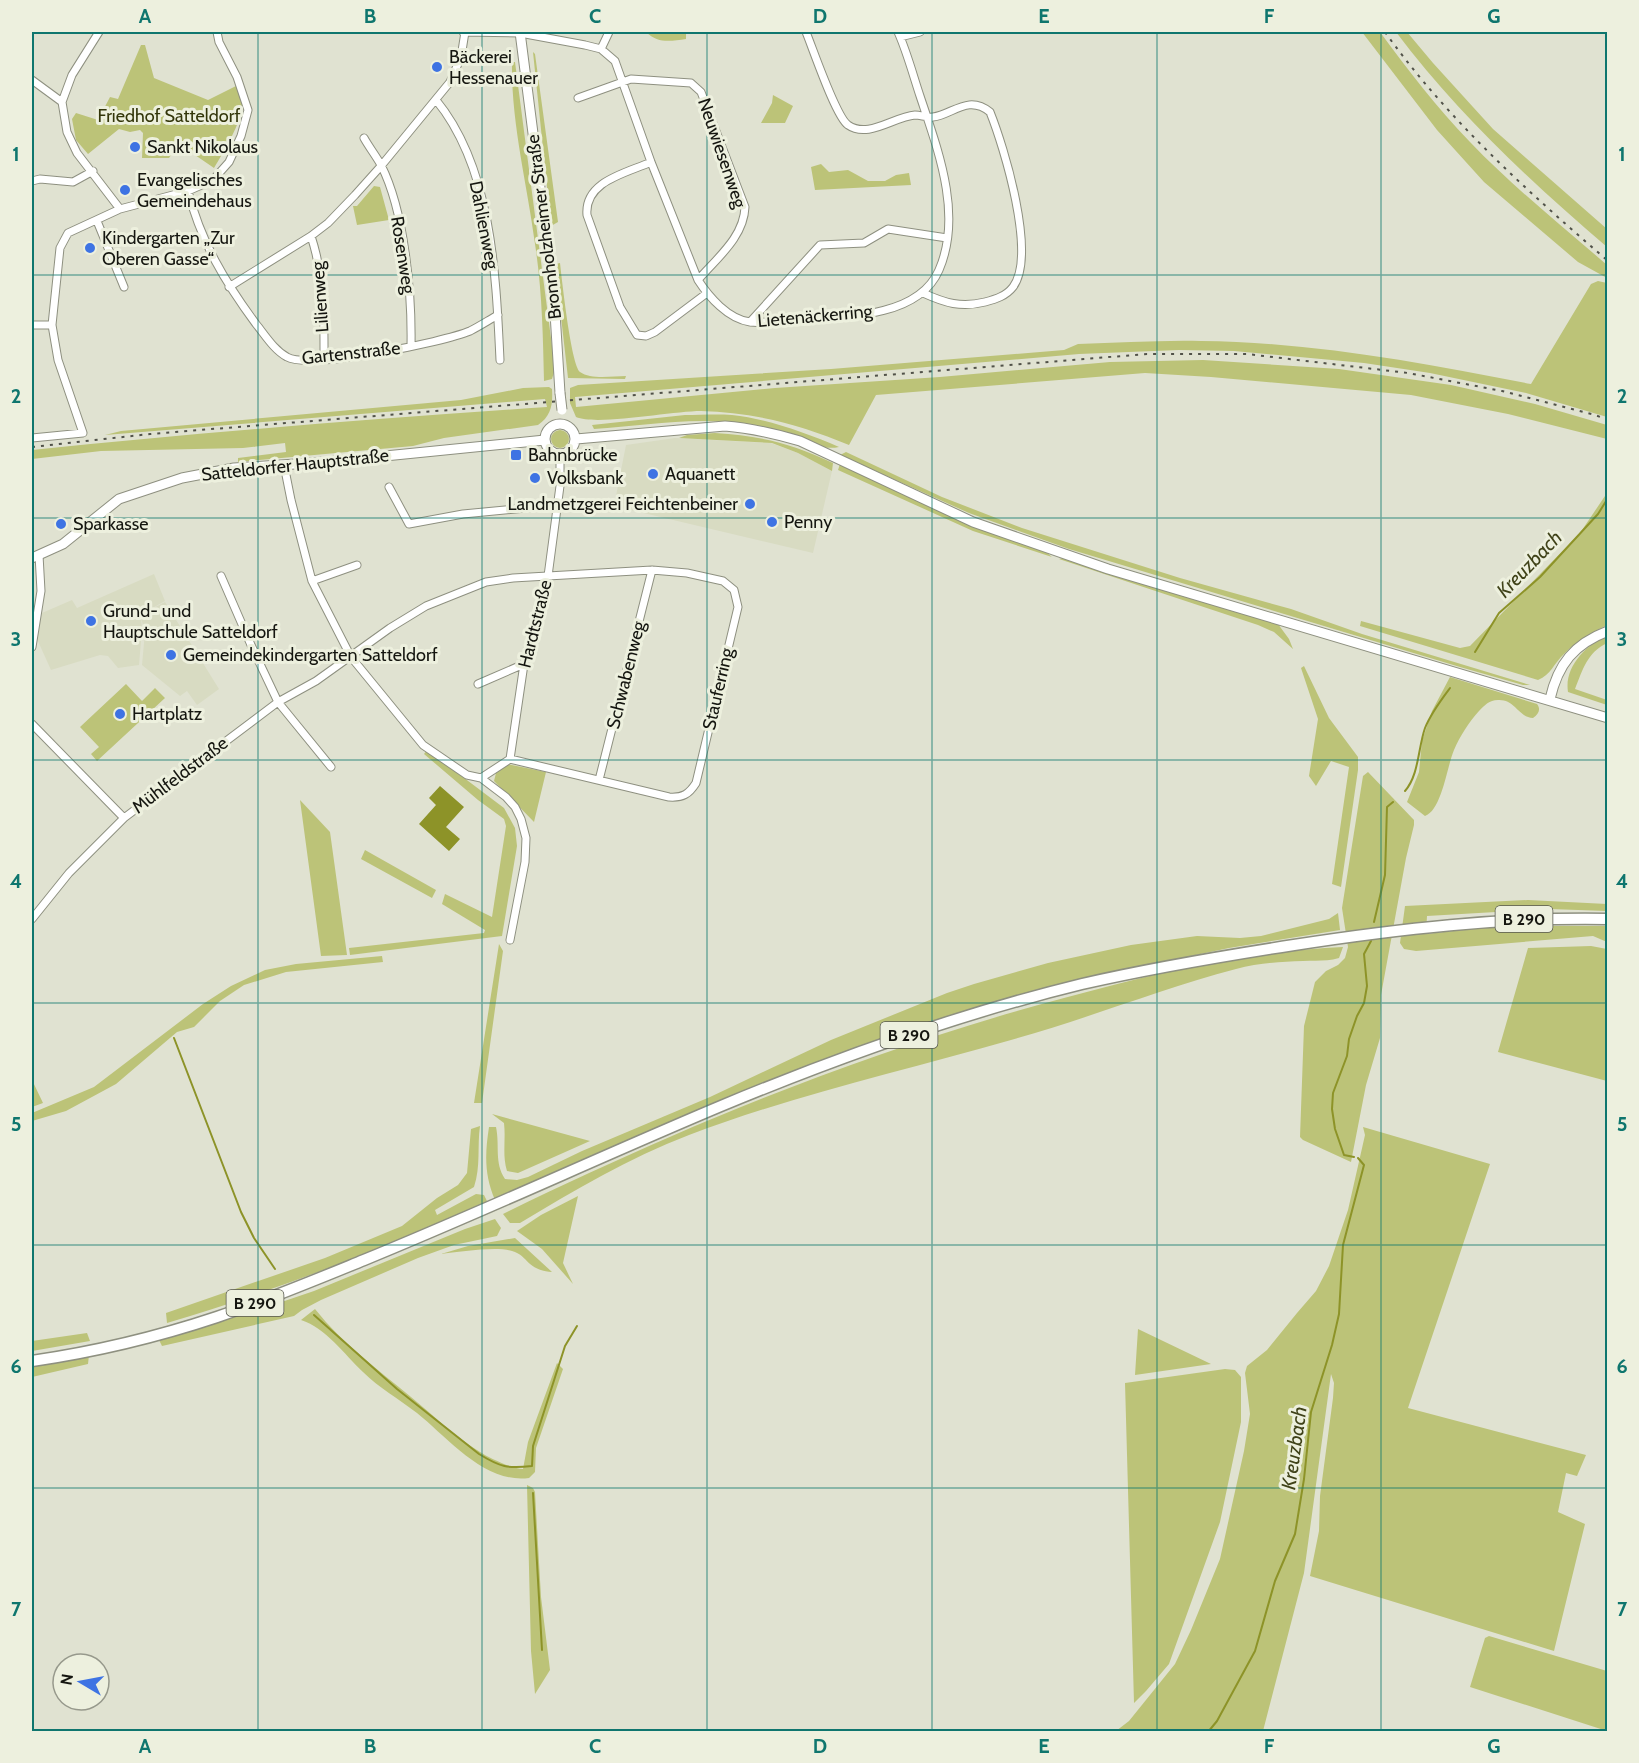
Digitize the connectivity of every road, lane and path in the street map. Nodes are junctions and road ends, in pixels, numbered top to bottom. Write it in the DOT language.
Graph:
graph roads {
  1 [pos="99,32"];
  2 [pos="217,32"];
  3 [pos="464,32"];
  4 [pos="520,32"];
  5 [pos="609,32"];
  6 [pos="806,32"];
  7 [pos="920,32"];
  8 [pos="899,34"];
  9 [pos="602,49"];
  10 [pos="32,80"];
  11 [pos="623,81"];
  12 [pos="578,98"];
  13 [pos="436,100"];
  14 [pos="62,102"];
  15 [pos="927,117"];
  16 [pos="364,138"];
  17 [pos="651,162"];
  18 [pos="381,166"];
  19 [pos="93,171"];
  20 [pos="32,181"];
  21 [pos="188,191"];
  22 [pos="120,209"];
  23 [pos="97,220"];
  24 [pos="311,236"];
  25 [pos="947,238"];
  26 [pos="698,280"];
  27 [pos="124,287"];
  28 [pos="229,287"];
  29 [pos="707,293"];
  30 [pos="923,293"];
  31 [pos="498,315"];
  32 [pos="750,322"];
  33 [pos="32,325"];
  34 [pos="52,325"];
  35 [pos="411,346"];
  36 [pos="324,359"];
  37 [pos="500,360"];
  38 [pos="561,424"];
  39 [pos="32,438"];
  40 [pos="576,439"];
  41 [pos="545,441"];
  42 [pos="560,455"];
  43 [pos="284,465"];
  44 [pos="389,487"];
  45 [pos="557,505"];
  46 [pos="35,556"];
  47 [pos="357,565"];
  48 [pos="652,570"];
  49 [pos="221,576"];
  50 [pos="548,576"];
  51 [pos="312,581"];
  52 [pos="1608,631"];
  53 [pos="32,647"];
  54 [pos="351,657"];
  55 [pos="524,664"];
  56 [pos="478,684"];
  57 [pos="1550,699"];
  58 [pos="278,702"];
  59 [pos="1608,718"];
  60 [pos="32,724"];
  61 [pos="510,759"];
  62 [pos="331,767"];
  63 [pos="481,778"];
  64 [pos="599,780"];
  65 [pos="124,818"];
  66 [pos="32,919"];
  67 [pos="1608,919"];
  68 [pos="510,940"];
  69 [pos="32,1361"];
  1 -- 14 [label="street"];
  2 -- 21 [label="street"];
  3 -- 4 [label="street"];
  3 -- 13 [label="street"];
  4 -- 9 [label="street"];
  4 -- 38 [label="street, Bronnholzheimer Straße, bridge"];
  5 -- 9 [label="street"];
  6 -- 15 [label="street"];
  7 -- 8 [label="street"];
  8 -- 15 [label="street, Lietenäckerring"];
  9 -- 11 [label="street, Lietenäckerring"];
  10 -- 14 [label="street"];
  11 -- 12 [label="street, Neuwiesenweg"];
  11 -- 17 [label="street, Lietenäckerring"];
  11 -- 26 [label="street, Neuwiesenweg"];
  13 -- 18 [label="street"];
  13 -- 31 [label="street, Dahlienweg"];
  14 -- 19 [label="street"];
  15 -- 25 [label="street, Lietenäckerring"];
  15 -- 30 [label="street"];
  16 -- 18 [label="street, Rosenweg"];
  17 -- 26 [label="street, Lietenäckerring"];
  17 -- 29 [label="street"];
  18 -- 24 [label="street"];
  18 -- 35 [label="street, Rosenweg"];
  19 -- 20 [label="street"];
  19 -- 22 [label="street"];
  21 -- 22 [label="street"];
  21 -- 28 [label="street, Gartenstraße"];
  22 -- 23 [label="street"];
  23 -- 27 [label="street"];
  23 -- 34 [label="street"];
  24 -- 28 [label="street"];
  24 -- 36 [label="street, Lilienweg"];
  25 -- 30 [label="street, Lietenäckerring"];
  25 -- 32 [label="street"];
  26 -- 29 [label="street, Lietenäckerring"];
  28 -- 36 [label="street, Gartenstraße"];
  29 -- 32 [label="street, Lietenäckerring"];
  30 -- 32 [label="street, Lietenäckerring"];
  31 -- 35 [label="street, Gartenstraße"];
  31 -- 37 [label="street, Dahlienweg"];
  33 -- 34 [label="street"];
  34 -- 39 [label="street"];
  35 -- 36 [label="street, Gartenstraße"];
  38 -- 40 [label="street"];
  38 -- 41 [label="street"];
  40 -- 42 [label="street"];
  40 -- 57 [label="street"];
  41 -- 42 [label="street"];
  41 -- 43 [label="street, Satteldorfer Hauptstraße"];
  42 -- 45 [label="street, Hardtstraße"];
  43 -- 46 [label="street, Satteldorfer Hauptstraße"];
  43 -- 51 [label="street"];
  44 -- 45 [label="street"];
  45 -- 50 [label="street, Hardtstraße"];
  46 -- 53 [label="street"];
  47 -- 51 [label="street"];
  48 -- 50 [label="street, Stauferring"];
  48 -- 64 [label="street, Schwabenweg"];
  48 -- 64 [label="street, Stauferring"];
  49 -- 58 [label="street"];
  50 -- 54 [label="street, Stauferring"];
  50 -- 55 [label="street, Hardtstraße"];
  51 -- 54 [label="street"];
  52 -- 57 [label="street"];
  54 -- 58 [label="street, Mühlfeldstraße"];
  54 -- 63 [label="street"];
  55 -- 56 [label="street"];
  55 -- 61 [label="street, Hardtstraße"];
  57 -- 59 [label="street"];
  58 -- 62 [label="street"];
  58 -- 65 [label="street, Mühlfeldstraße"];
  60 -- 65 [label="street"];
  61 -- 63 [label="street"];
  61 -- 64 [label="street, Stauferring"];
  63 -- 68 [label="street"];
  65 -- 66 [label="street, Mühlfeldstraße"];
  67 -- 69 [label="main road, B 290"];
}
